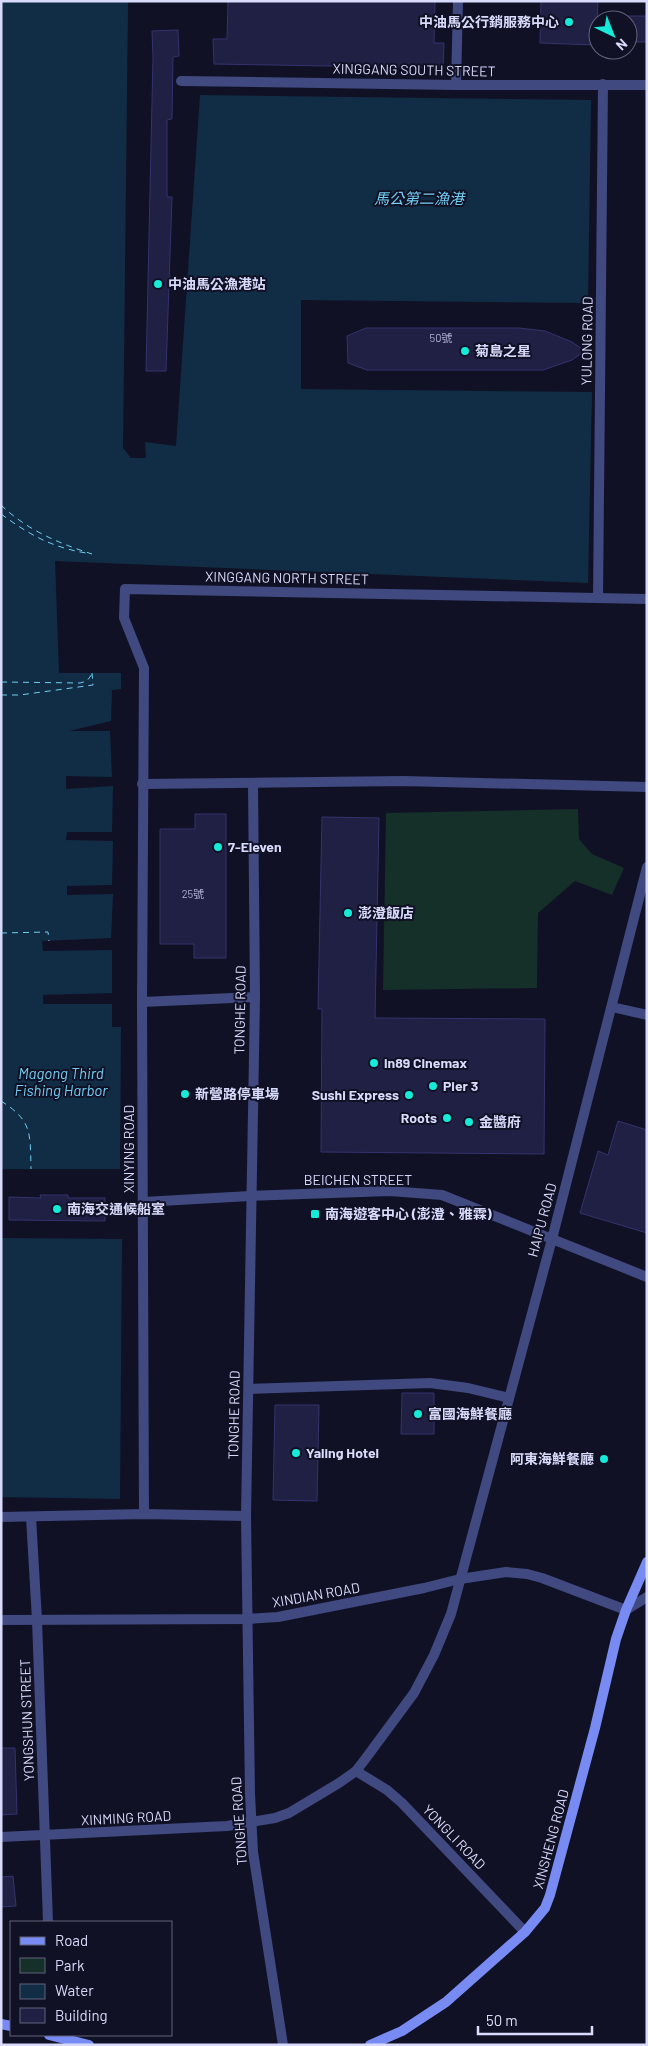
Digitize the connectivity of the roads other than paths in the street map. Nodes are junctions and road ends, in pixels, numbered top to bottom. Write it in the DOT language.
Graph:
graph roads {
  1 [pos="458,1"];
  2 [pos="181,81"];
  3 [pos="603,84"];
  4 [pos="456,85"];
  5 [pos="647,85"];
  6 [pos="598,598"];
  7 [pos="647,599"];
  8 [pos="142,784"];
  9 [pos="252,784"];
  10 [pos="647,787"];
  11 [pos="647,867"];
  12 [pos="255,998"];
  13 [pos="142,1002"];
  14 [pos="612,1007"];
  15 [pos="647,1015"];
  16 [pos="250,1196"];
  17 [pos="143,1202"];
  18 [pos="552,1240"];
  19 [pos="647,1277"];
  20 [pos="249,1389"];
  21 [pos="509,1398"];
  22 [pos="144,1514"];
  23 [pos="31,1516"];
  24 [pos="246,1516"];
  25 [pos="1,1517"];
  26 [pos="647,1562"];
  27 [pos="460,1579"];
  28 [pos="647,1597"];
  29 [pos="626,1610"];
  30 [pos="1,1620"];
  31 [pos="37,1620"];
  32 [pos="246,1620"];
  33 [pos="356,1771"];
  34 [pos="251,1823"];
  35 [pos="44,1836"];
  36 [pos="1,1837"];
  37 [pos="48,1921"];
  38 [pos="525,1932"];
  39 [pos="54,2036"];
  40 [pos="89,2045"];
  41 [pos="283,2045"];
  42 [pos="370,2045"];
  1 -- 4 [label="street"];
  2 -- 4 [label="street, XINGGANG SOUTH STREET"];
  3 -- 4 [label="street, XINGGANG SOUTH STREET"];
  3 -- 5 [label="street, XINGGANG SOUTH STREET"];
  3 -- 6 [label="street, YULONG ROAD"];
  6 -- 7 [label="street, XINGGANG NORTH STREET"];
  6 -- 8 [label="street, XINGGANG NORTH STREET"];
  8 -- 9 [label="street"];
  8 -- 13 [label="street, XINYING ROAD"];
  9 -- 10 [label="street"];
  9 -- 12 [label="street, TONGHE ROAD"];
  11 -- 14 [label="street, HAIPU ROAD"];
  12 -- 13 [label="street"];
  12 -- 16 [label="street, TONGHE ROAD"];
  13 -- 17 [label="street, XINYING ROAD"];
  14 -- 15 [label="street"];
  14 -- 18 [label="street, HAIPU ROAD"];
  16 -- 17 [label="street, BEICHEN STREET"];
  16 -- 18 [label="street, BEICHEN STREET"];
  16 -- 20 [label="street, TONGHE ROAD"];
  17 -- 22 [label="street, XINYING ROAD"];
  18 -- 19 [label="street, BEICHEN STREET"];
  18 -- 21 [label="street, HAIPU ROAD"];
  20 -- 21 [label="street"];
  20 -- 24 [label="street, TONGHE ROAD"];
  21 -- 27 [label="street, HAIPU ROAD"];
  22 -- 23 [label="street"];
  22 -- 24 [label="street"];
  23 -- 25 [label="street"];
  23 -- 31 [label="street, YONGSHUN STREET"];
  24 -- 32 [label="street, TONGHE ROAD"];
  26 -- 29 [label="main road, XINSHENG ROAD"];
  27 -- 29 [label="street, XINDIAN ROAD"];
  27 -- 32 [label="street, XINDIAN ROAD"];
  27 -- 33 [label="street, HAIPU ROAD"];
  28 -- 29 [label="street"];
  29 -- 38 [label="main road, XINSHENG ROAD"];
  30 -- 31 [label="street, XINDIAN ROAD"];
  31 -- 32 [label="street, XINDIAN ROAD"];
  31 -- 35 [label="street, YONGSHUN STREET"];
  32 -- 34 [label="street, TONGHE ROAD"];
  33 -- 34 [label="street, XINMING ROAD"];
  33 -- 38 [label="street, YONGLI ROAD"];
  34 -- 35 [label="street, XINMING ROAD"];
  34 -- 41 [label="street, TONGHE ROAD"];
  35 -- 36 [label="street, XINMING ROAD"];
  35 -- 37 [label="street, YONGSHUN STREET"];
  38 -- 42 [label="main road, XINSHENG ROAD"];
  39 -- 40 [label="main road"];
}
